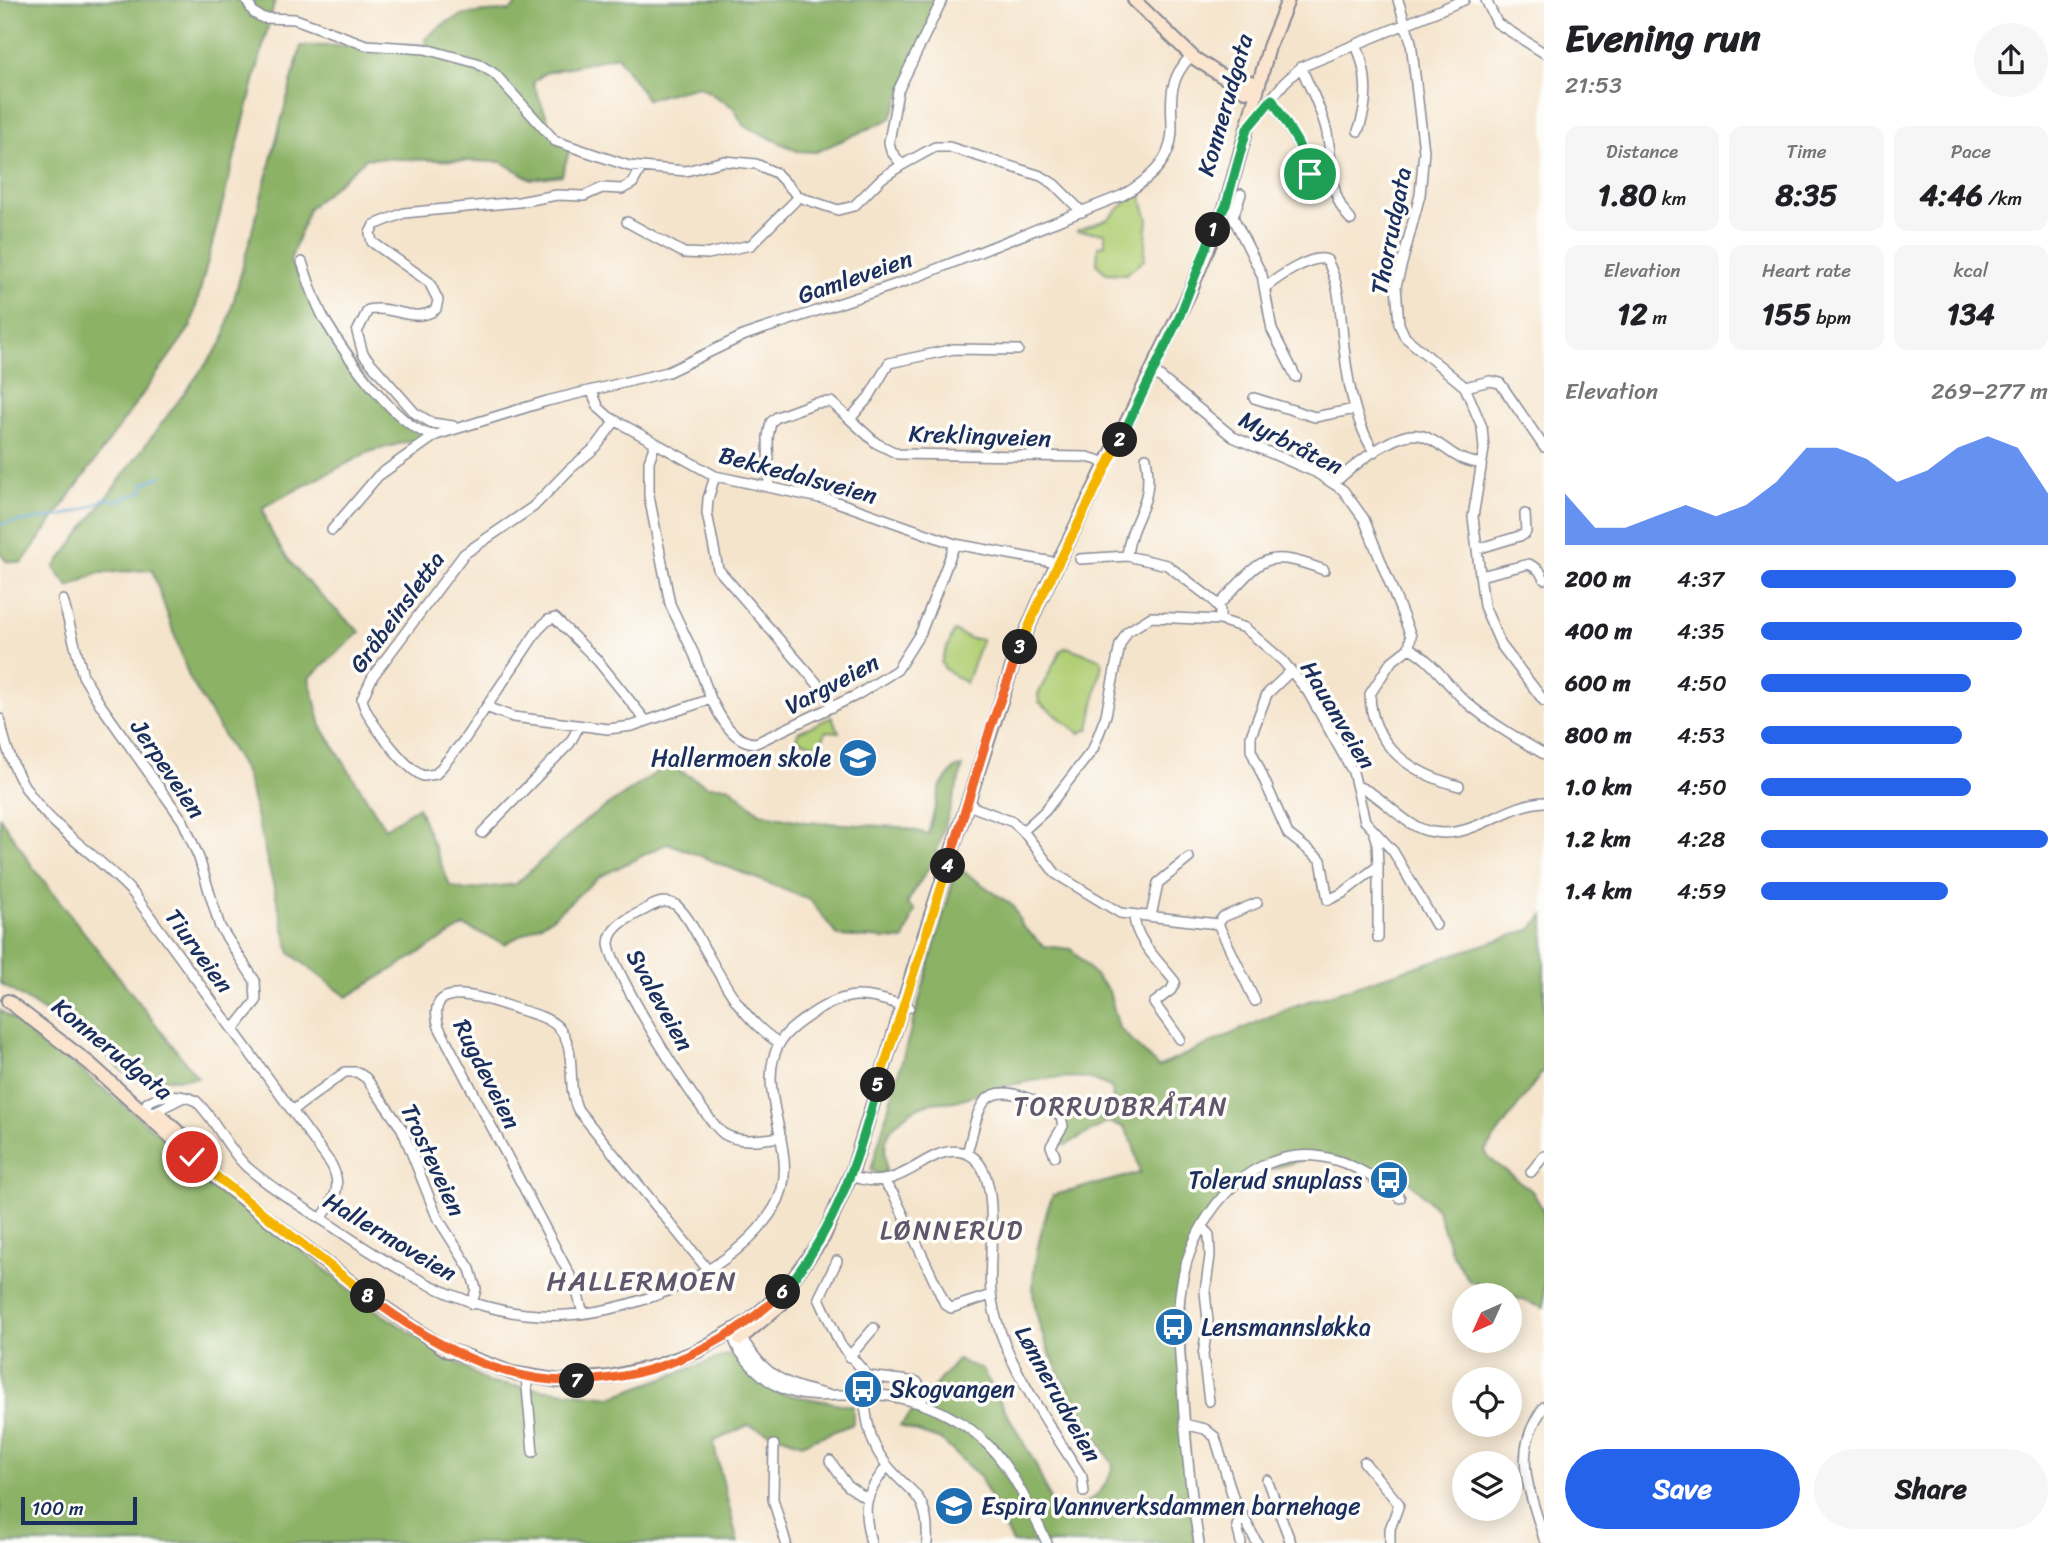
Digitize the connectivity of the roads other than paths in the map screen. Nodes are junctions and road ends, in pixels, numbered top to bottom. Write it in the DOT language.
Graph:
graph roads {
  1 [pos="246,0"];
  2 [pos="942,0"];
  3 [pos="1134,0"];
  4 [pos="1281,0"];
  5 [pos="1288,0"];
  6 [pos="1398,0"];
  7 [pos="1464,0"];
  8 [pos="1486,0"];
  9 [pos="1406,25"];
  10 [pos="1356,45"];
  11 [pos="1544,53"];
  12 [pos="1191,56"];
  13 [pos="1301,67"];
  14 [pos="1252,87"];
  15 [pos="1272,99"];
  16 [pos="1247,129"];
  17 [pos="1358,131"];
  18 [pos="902,165"];
  19 [pos="641,169"];
  20 [pos="1315,190"];
  21 [pos="1241,194"];
  22 [pos="799,197"];
  23 [pos="1082,212"];
  24 [pos="1350,220"];
  25 [pos="626,222"];
  26 [pos="1216,224"];
  27 [pos="302,262"];
  28 [pos="1266,287"];
  29 [pos="1018,350"];
  30 [pos="1154,372"];
  31 [pos="1296,377"];
  32 [pos="1465,387"];
  33 [pos="592,392"];
  34 [pos="1254,398"];
  35 [pos="1355,409"];
  36 [pos="850,419"];
  37 [pos="615,421"];
  38 [pos="458,427"];
  39 [pos="436,435"];
  40 [pos="655,444"];
  41 [pos="1544,447"];
  42 [pos="1374,452"];
  43 [pos="1146,458"];
  44 [pos="1108,463"];
  45 [pos="1481,463"];
  46 [pos="715,476"];
  47 [pos="1334,483"];
  48 [pos="769,487"];
  49 [pos="1525,514"];
  50 [pos="332,530"];
  51 [pos="955,544"];
  52 [pos="1478,549"];
  53 [pos="1127,556"];
  54 [pos="1080,559"];
  55 [pos="1058,563"];
  56 [pos="1324,570"];
  57 [pos="1480,576"];
  58 [pos="1544,579"];
  59 [pos="64,600"];
  60 [pos="1218,606"];
  61 [pos="1220,620"];
  62 [pos="1409,648"];
  63 [pos="1292,671"];
  64 [pos="711,699"];
  65 [pos="1544,701"];
  66 [pos="486,707"];
  67 [pos="833,707"];
  68 [pos="0,719"];
  69 [pos="646,721"];
  70 [pos="578,728"];
  71 [pos="1544,754"];
  72 [pos="1459,786"];
  73 [pos="1359,787"];
  74 [pos="1544,802"];
  75 [pos="968,805"];
  76 [pos="1023,831"];
  77 [pos="1373,832"];
  78 [pos="482,833"];
  79 [pos="1189,858"];
  80 [pos="1378,866"];
  81 [pos="1257,903"];
  82 [pos="1134,916"];
  83 [pos="1152,916"];
  84 [pos="1218,924"];
  85 [pos="1436,925"];
  86 [pos="1378,938"];
  87 [pos="4,999"];
  88 [pos="1255,1001"];
  89 [pos="906,1006"];
  90 [pos="233,1030"];
  91 [pos="1180,1039"];
  92 [pos="779,1043"];
  93 [pos="149,1109"];
  94 [pos="292,1111"];
  95 [pos="781,1137"];
  96 [pos="967,1153"];
  97 [pos="1055,1156"];
  98 [pos="1544,1156"];
  99 [pos="1531,1172"];
  100 [pos="854,1177"];
  101 [pos="884,1182"];
  102 [pos="1400,1198"];
  103 [pos="321,1219"];
  104 [pos="1202,1227"];
  105 [pos="837,1261"];
  106 [pos="708,1270"];
  107 [pos="991,1295"];
  108 [pos="472,1304"];
  109 [pos="583,1313"];
  110 [pos="874,1328"];
  111 [pos="736,1338"];
  112 [pos="849,1357"];
  113 [pos="526,1381"];
  114 [pos="864,1395"];
  115 [pos="1209,1401"];
  116 [pos="922,1404"];
  117 [pos="1544,1407"];
  118 [pos="1184,1424"];
  119 [pos="774,1445"];
  120 [pos="533,1452"];
  121 [pos="830,1461"];
  122 [pos="1364,1462"];
  123 [pos="887,1466"];
  124 [pos="1267,1480"];
  125 [pos="1084,1492"];
  126 [pos="866,1498"];
  127 [pos="1242,1517"];
  128 [pos="1544,1539"];
  129 [pos="786,1543"];
  130 [pos="871,1543"];
  131 [pos="927,1543"];
  132 [pos="1047,1543"];
  133 [pos="1199,1543"];
  134 [pos="1241,1543"];
  135 [pos="1257,1543"];
  136 [pos="1291,1543"];
  137 [pos="1390,1543"];
  1 -- 19 [label="street"];
  2 -- 18 [label="street"];
  3 -- 12 [label="main road"];
  4 -- 14 [label="main road, Konnerudgata"];
  5 -- 14 [label="main road, Konnerudgata"];
  6 -- 9 [label="street, Thorrudgata"];
  7 -- 9 [label="street"];
  8 -- 11 [label="street"];
  9 -- 10 [label="street"];
  9 -- 32 [label="street, Thorrudgata"];
  10 -- 13 [label="street"];
  10 -- 17 [label="street"];
  12 -- 14 [label="main road"];
  12 -- 23 [label="street, Gamleveien"];
  13 -- 15 [label="street"];
  13 -- 24 [label="street"];
  14 -- 16 [label="main road, Konnerudgata"];
  14 -- 26 [label="main road, Konnerudgata"];
  15 -- 16 [label="street"];
  15 -- 20 [label="street"];
  16 -- 26 [label="main road, Konnerudgata"];
  18 -- 22 [label="street"];
  18 -- 23 [label="street"];
  19 -- 22 [label="street"];
  19 -- 38 [label="street"];
  21 -- 28 [label="street"];
  22 -- 25 [label="street"];
  23 -- 33 [label="street, Gamleveien"];
  26 -- 30 [label="main road, Konnerudgata"];
  27 -- 39 [label="street"];
  28 -- 31 [label="street"];
  28 -- 35 [label="street"];
  29 -- 36 [label="street"];
  30 -- 44 [label="main road, Konnerudgata"];
  30 -- 47 [label="street, Myrbråten"];
  32 -- 41 [label="street"];
  32 -- 45 [label="street"];
  33 -- 37 [label="street, Bekkedalsveien"];
  33 -- 38 [label="street, Gamleveien"];
  34 -- 35 [label="street"];
  35 -- 42 [label="street"];
  36 -- 44 [label="street, Kreklingveien"];
  36 -- 48 [label="street, Kreklingveien"];
  37 -- 40 [label="street, Bekkedalsveien"];
  37 -- 66 [label="street, Gråbeinsletta"];
  38 -- 39 [label="street, Gamleveien"];
  39 -- 50 [label="street, Gamleveien"];
  40 -- 46 [label="street, Bekkedalsveien"];
  40 -- 64 [label="street"];
  42 -- 45 [label="street"];
  42 -- 47 [label="street"];
  43 -- 53 [label="street"];
  44 -- 55 [label="main road, Konnerudgata"];
  45 -- 52 [label="street"];
  46 -- 48 [label="street, Bekkedalsveien"];
  46 -- 67 [label="street"];
  47 -- 62 [label="street, Myrbråten"];
  48 -- 51 [label="street, Bekkedalsveien"];
  49 -- 52 [label="street"];
  51 -- 55 [label="street, Bekkedalsveien"];
  51 -- 67 [label="street, Vargveien"];
  52 -- 57 [label="street"];
  53 -- 54 [label="street"];
  53 -- 60 [label="street"];
  55 -- 75 [label="main road, Konnerudgata"];
  56 -- 60 [label="street"];
  57 -- 58 [label="street"];
  57 -- 65 [label="street"];
  59 -- 90 [label="street, Jerpeveien"];
  60 -- 61 [label="street"];
  61 -- 63 [label="street, Hauanveien"];
  61 -- 76 [label="street"];
  62 -- 71 [label="street"];
  62 -- 72 [label="street"];
  63 -- 73 [label="street, Hauanveien"];
  63 -- 80 [label="street"];
  64 -- 67 [label="street, Vargveien"];
  64 -- 69 [label="street"];
  66 -- 69 [label="street, Gråbeinsletta"];
  66 -- 70 [label="street"];
  68 -- 90 [label="street, Tiurveien"];
  69 -- 70 [label="street"];
  70 -- 78 [label="street"];
  73 -- 74 [label="street, Hauanveien"];
  73 -- 77 [label="street"];
  75 -- 76 [label="street"];
  75 -- 89 [label="main road, Konnerudgata"];
  76 -- 82 [label="street"];
  77 -- 80 [label="street"];
  77 -- 85 [label="street"];
  79 -- 83 [label="street"];
  80 -- 86 [label="street"];
  81 -- 84 [label="street"];
  82 -- 83 [label="street"];
  82 -- 91 [label="street"];
  83 -- 84 [label="street"];
  84 -- 88 [label="street"];
  87 -- 93 [label="main road, Konnerudgata"];
  89 -- 92 [label="street"];
  89 -- 100 [label="main road, Konnerudgata"];
  90 -- 94 [label="street, Tiurveien"];
  92 -- 95 [label="street, Hallermoveien"];
  92 -- 95 [label="street, Svaleveien"];
  93 -- 103 [label="street, Hallermoveien"];
  93 -- 113 [label="main road, Konnerudgata"];
  94 -- 103 [label="street, Tiurveien"];
  94 -- 108 [label="street, Trosteveien"];
  95 -- 106 [label="street, Hallermoveien"];
  96 -- 97 [label="street"];
  96 -- 101 [label="street"];
  96 -- 107 [label="street, Lønnerudveien"];
  98 -- 99 [label="street"];
  100 -- 101 [label="street"];
  100 -- 111 [label="main road, Konnerudgata"];
  101 -- 107 [label="street"];
  102 -- 104 [label="street"];
  103 -- 108 [label="street, Hallermoveien"];
  104 -- 115 [label="street"];
  104 -- 118 [label="street"];
  105 -- 112 [label="street"];
  106 -- 109 [label="street, Hallermoveien"];
  106 -- 109 [label="street, Rugdeveien"];
  107 -- 125 [label="street, Lønnerudveien"];
  108 -- 109 [label="street, Hallermoveien"];
  110 -- 112 [label="street"];
  111 -- 113 [label="main road, Konnerudgata"];
  111 -- 114 [label="street"];
  112 -- 116 [label="street"];
  113 -- 120 [label="street"];
  114 -- 116 [label="street"];
  114 -- 123 [label="street"];
  116 -- 132 [label="street"];
  117 -- 128 [label="street"];
  118 -- 127 [label="street"];
  118 -- 133 [label="street"];
  119 -- 129 [label="street"];
  121 -- 126 [label="street"];
  122 -- 137 [label="street"];
  123 -- 126 [label="street"];
  123 -- 131 [label="street"];
  124 -- 136 [label="street"];
  126 -- 130 [label="street"];
  127 -- 134 [label="street"];
  127 -- 135 [label="street"];
}
